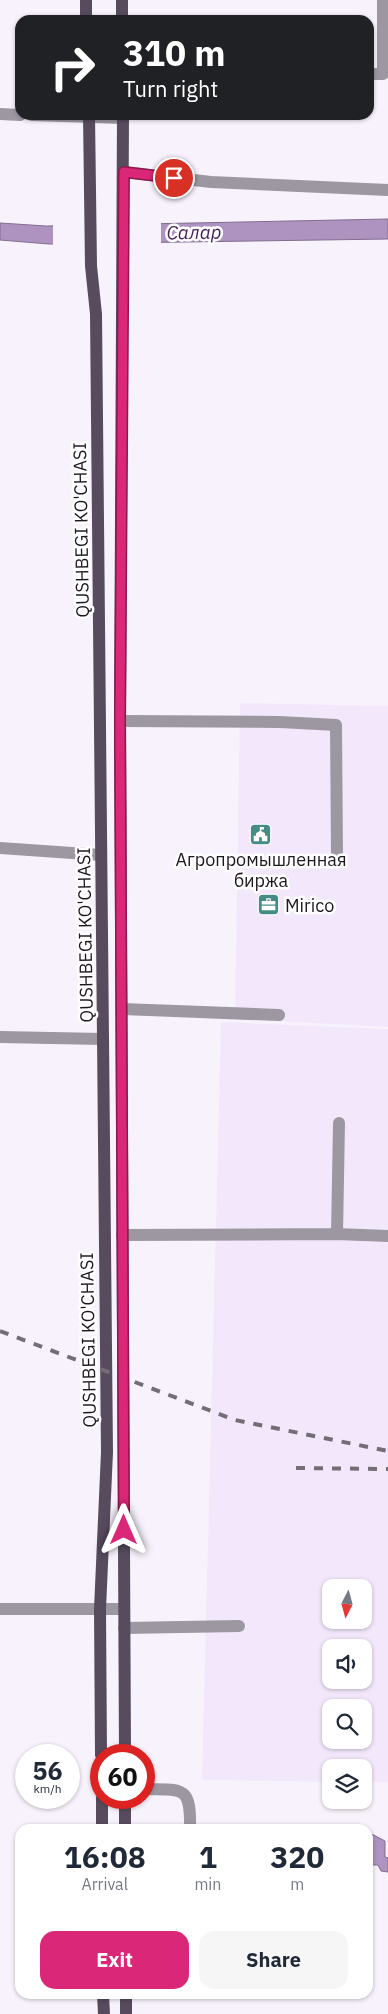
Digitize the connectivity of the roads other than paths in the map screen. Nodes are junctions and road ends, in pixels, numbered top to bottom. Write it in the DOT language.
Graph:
graph roads {
  1 [pos="86,0"];
  2 [pos="122,0"];
  3 [pos="383,0"];
  4 [pos="86,15"];
  5 [pos="122,15"];
  6 [pos="374,74"];
  7 [pos="0,114"];
  8 [pos="15,115"];
  9 [pos="89,120"];
  10 [pos="123,120"];
  11 [pos="124,178"];
  12 [pos="388,190"];
  13 [pos="100,721"];
  14 [pos="120,721"];
  15 [pos="0,848"];
  16 [pos="101,855"];
  17 [pos="121,855"];
  18 [pos="337,856"];
  19 [pos="103,1008"];
  20 [pos="122,1009"];
  21 [pos="279,1015"];
  22 [pos="0,1037"];
  23 [pos="103,1039"];
  24 [pos="122,1040"];
  25 [pos="340,1123"];
  26 [pos="337,1234"];
  27 [pos="122,1235"];
  28 [pos="388,1236"];
  29 [pos="0,1609"];
  30 [pos="100,1609"];
  31 [pos="124,1609"];
  32 [pos="239,1626"];
  33 [pos="124,1628"];
  34 [pos="101,1744"];
  35 [pos="125,1744"];
  36 [pos="155,1789"];
  37 [pos="102,1809"];
  38 [pos="125,1809"];
  39 [pos="102,1824"];
  40 [pos="125,1824"];
  41 [pos="190,1824"];
  42 [pos="103,1999"];
  43 [pos="126,1999"];
  44 [pos="104,2014"];
  45 [pos="126,2014"];
  1 -- 4 [label="main road"];
  2 -- 5 [label="main road"];
  3 -- 6 [label="street"];
  7 -- 8 [label="street"];
  9 -- 13 [label="main road, QUSHBEGI KO'CHASI"];
  10 -- 11 [label="main road, QUSHBEGI KO'CHASI"];
  11 -- 12 [label="street"];
  11 -- 14 [label="main road, QUSHBEGI KO'CHASI"];
  13 -- 14 [label="main road"];
  13 -- 16 [label="main road, QUSHBEGI KO'CHASI"];
  14 -- 17 [label="main road, QUSHBEGI KO'CHASI"];
  14 -- 18 [label="street"];
  15 -- 16 [label="street"];
  16 -- 17 [label="main road"];
  16 -- 19 [label="main road, QUSHBEGI KO'CHASI"];
  17 -- 20 [label="main road, QUSHBEGI KO'CHASI"];
  19 -- 20 [label="main road"];
  19 -- 23 [label="main road, QUSHBEGI KO'CHASI"];
  20 -- 21 [label="street"];
  20 -- 24 [label="main road, QUSHBEGI KO'CHASI"];
  22 -- 23 [label="street"];
  23 -- 24 [label="main road"];
  23 -- 30 [label="main road, QUSHBEGI KO'CHASI"];
  24 -- 27 [label="main road, QUSHBEGI KO'CHASI"];
  25 -- 26 [label="street"];
  26 -- 27 [label="street"];
  26 -- 28 [label="street"];
  27 -- 31 [label="main road, QUSHBEGI KO'CHASI"];
  29 -- 30 [label="street"];
  30 -- 31 [label="street"];
  30 -- 34 [label="main road, QUSHBEGI KO'CHASI"];
  31 -- 33 [label="main road, QUSHBEGI KO'CHASI"];
  32 -- 33 [label="street"];
  33 -- 35 [label="main road, QUSHBEGI KO'CHASI"];
  36 -- 41 [label="street"];
  37 -- 39 [label="main road"];
  38 -- 40 [label="main road"];
  42 -- 44 [label="main road"];
  43 -- 45 [label="main road"];
}
